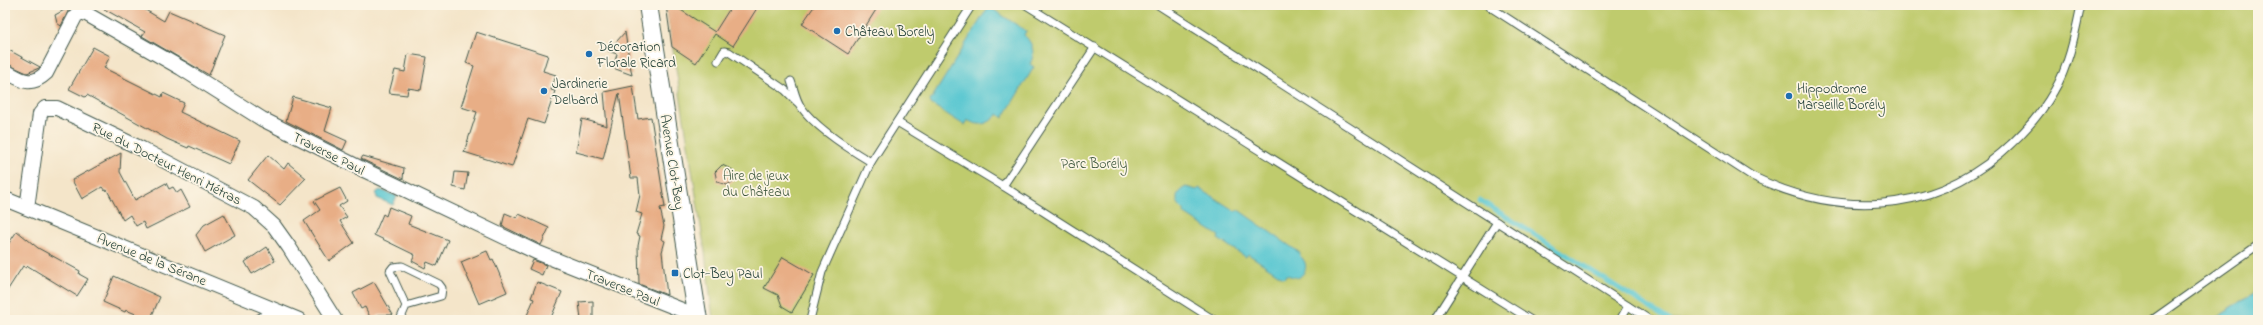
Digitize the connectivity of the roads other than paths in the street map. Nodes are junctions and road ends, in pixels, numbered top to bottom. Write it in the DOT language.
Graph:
graph roads {
  1 [pos="648,5"];
  2 [pos="972,5"];
  3 [pos="1026,5"];
  4 [pos="1158,5"];
  5 [pos="1487,5"];
  6 [pos="2081,5"];
  7 [pos="1095,47"];
  8 [pos="718,61"];
  9 [pos="5,71"];
  10 [pos="791,81"];
  11 [pos="799,106"];
  12 [pos="897,122"];
  13 [pos="871,162"];
  14 [pos="1003,186"];
  15 [pos="5,199"];
  16 [pos="27,208"];
  17 [pos="1498,222"];
  18 [pos="2258,245"];
  19 [pos="1462,278"];
  20 [pos="406,306"];
  21 [pos="1628,306"];
  22 [pos="274,310"];
  23 [pos="697,318"];
  24 [pos="256,320"];
  25 [pos="299,320"];
  26 [pos="336,320"];
  27 [pos="400,320"];
  28 [pos="810,320"];
  29 [pos="1214,320"];
  30 [pos="1435,320"];
  31 [pos="1531,320"];
  32 [pos="1620,320"];
  33 [pos="1650,320"];
  34 [pos="2152,320"];
  1 -- 23 [label="street, Avenue Clot-Bey"];
  2 -- 12 [label="lane"];
  3 -- 7 [label="lane"];
  4 -- 17 [label="lane"];
  5 -- 6 [label="lane"];
  7 -- 14 [label="lane"];
  7 -- 19 [label="lane"];
  8 -- 11 [label="lane"];
  9 -- 23 [label="street, Traverse Paul"];
  10 -- 11 [label="lane"];
  11 -- 13 [label="lane"];
  12 -- 13 [label="lane"];
  12 -- 14 [label="lane"];
  13 -- 28 [label="lane"];
  14 -- 29 [label="lane"];
  15 -- 16 [label="street, Avenue de la Sérane"];
  16 -- 22 [label="street, Avenue de la Sérane"];
  16 -- 26 [label="street, Rue du Docteur Henri Métras"];
  17 -- 19 [label="lane"];
  17 -- 21 [label="lane"];
  18 -- 34 [label="lane"];
  19 -- 30 [label="lane"];
  19 -- 31 [label="lane"];
  20 -- 20 [label="lane"];
  20 -- 27 [label="lane"];
  21 -- 32 [label="lane"];
  21 -- 33 [label="lane"];
  22 -- 24 [label="lane"];
  22 -- 25 [label="street, Avenue de la Sérane"];
}
